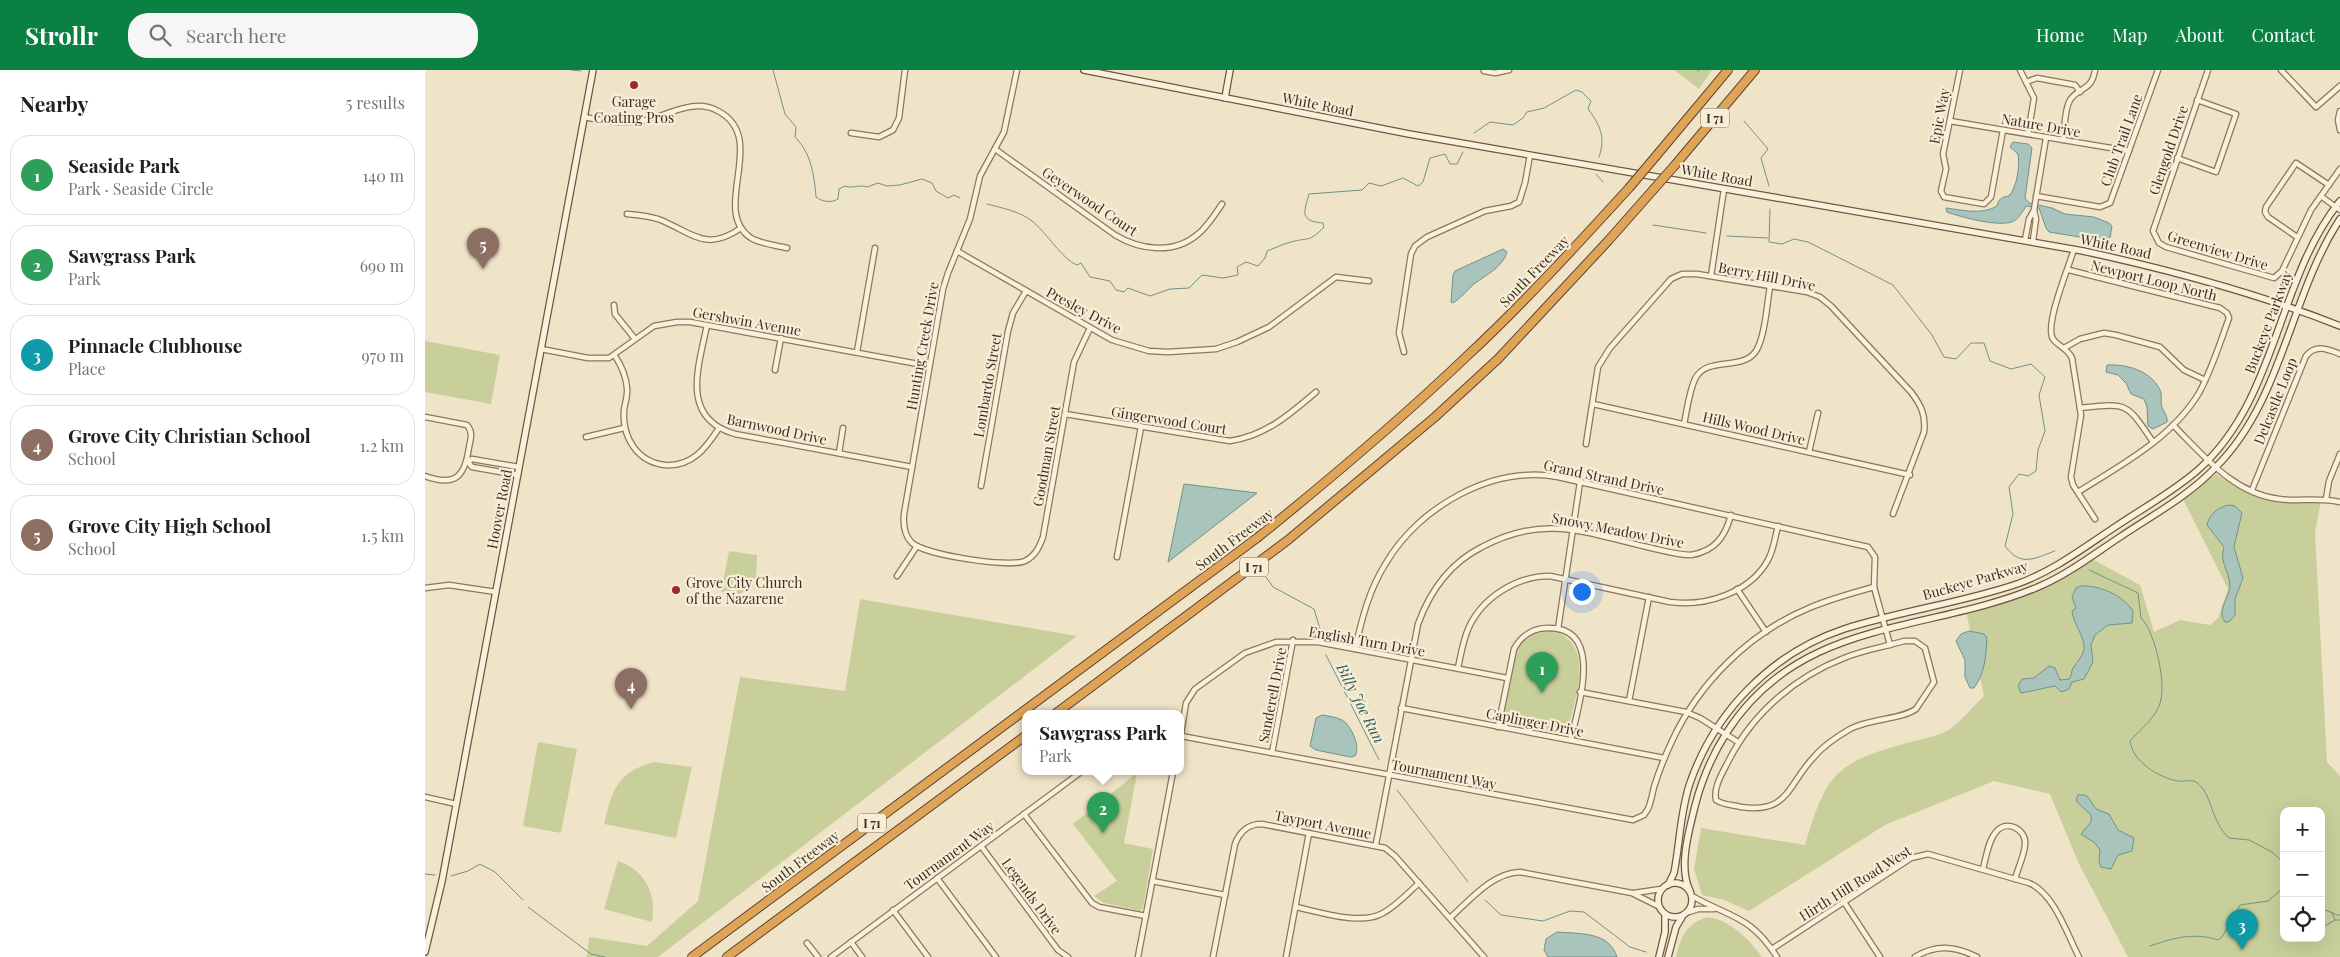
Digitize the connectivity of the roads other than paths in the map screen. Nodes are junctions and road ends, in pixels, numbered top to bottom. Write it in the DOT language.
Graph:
graph roads {
  1 [pos="593,70"];
  2 [pos="905,70"];
  3 [pos="1017,70"];
  4 [pos="1084,70"];
  5 [pos="1230,70"];
  6 [pos="1509,70"];
  7 [pos="1728,70"];
  8 [pos="1755,70"];
  9 [pos="1960,70"];
  10 [pos="2020,70"];
  11 [pos="2095,70"];
  12 [pos="2158,70"];
  13 [pos="2208,70"];
  14 [pos="2281,70"];
  15 [pos="1484,71"];
  16 [pos="2026,82"];
  17 [pos="2340,86"];
  18 [pos="2080,92"];
  19 [pos="1225,98"];
  20 [pos="2197,100"];
  21 [pos="2340,111"];
  22 [pos="584,117"];
  23 [pos="1950,120"];
  24 [pos="2003,130"];
  25 [pos="2340,130"];
  26 [pos="851,133"];
  27 [pos="2029,134"];
  28 [pos="2046,138"];
  29 [pos="2063,140"];
  30 [pos="995,149"];
  31 [pos="2129,151"];
  32 [pos="1530,155"];
  33 [pos="2177,158"];
  34 [pos="2340,169"];
  35 [pos="2329,185"];
  36 [pos="1725,190"];
  37 [pos="2036,196"];
  38 [pos="2322,197"];
  39 [pos="2340,201"];
  40 [pos="1222,204"];
  41 [pos="2338,208"];
  42 [pos="2034,210"];
  43 [pos="627,214"];
  44 [pos="2340,220"];
  45 [pos="741,228"];
  46 [pos="2154,237"];
  47 [pos="2297,237"];
  48 [pos="2025,240"];
  49 [pos="2033,241"];
  50 [pos="787,248"];
  51 [pos="875,248"];
  52 [pos="2074,249"];
  53 [pos="957,251"];
  54 [pos="2069,270"];
  55 [pos="1711,276"];
  56 [pos="1369,280"];
  57 [pos="1770,286"];
  58 [pos="1026,291"];
  59 [pos="614,305"];
  60 [pos="2288,305"];
  61 [pos="2298,309"];
  62 [pos="707,325"];
  63 [pos="2340,326"];
  64 [pos="1090,328"];
  65 [pos="781,338"];
  66 [pos="635,339"];
  67 [pos="2064,348"];
  68 [pos="541,349"];
  69 [pos="857,352"];
  70 [pos="1404,352"];
  71 [pos="2340,354"];
  72 [pos="615,356"];
  73 [pos="929,366"];
  74 [pos="775,370"];
  75 [pos="2205,380"];
  76 [pos="1316,392"];
  77 [pos="1593,404"];
  78 [pos="2080,408"];
  79 [pos="1818,413"];
  80 [pos="1065,414"];
  81 [pos="425,417"];
  82 [pos="1684,424"];
  83 [pos="2173,425"];
  84 [pos="1141,427"];
  85 [pos="624,428"];
  86 [pos="719,428"];
  87 [pos="843,428"];
  88 [pos="587,437"];
  89 [pos="2153,442"];
  90 [pos="1586,444"];
  91 [pos="1809,452"];
  92 [pos="839,453"];
  93 [pos="2340,454"];
  94 [pos="2208,460"];
  95 [pos="468,462"];
  96 [pos="519,467"];
  97 [pos="913,467"];
  98 [pos="2216,468"];
  99 [pos="518,475"];
  100 [pos="1910,475"];
  101 [pos="425,476"];
  102 [pos="1580,482"];
  103 [pos="981,486"];
  104 [pos="2252,490"];
  105 [pos="2078,492"];
  106 [pos="2326,499"];
  107 [pos="2340,502"];
  108 [pos="1893,514"];
  109 [pos="1731,516"];
  110 [pos="2095,519"];
  111 [pos="1778,526"];
  112 [pos="1573,530"];
  113 [pos="917,546"];
  114 [pos="1117,557"];
  115 [pos="897,576"];
  116 [pos="1566,578"];
  117 [pos="1874,587"];
  118 [pos="425,588"];
  119 [pos="1737,589"];
  120 [pos="496,592"];
  121 [pos="1649,597"];
  122 [pos="1883,619"];
  123 [pos="1558,629"];
  124 [pos="1886,629"];
  125 [pos="1766,632"];
  126 [pos="1293,640"];
  127 [pos="1889,645"];
  128 [pos="1355,649"];
  129 [pos="1410,659"];
  130 [pos="1458,668"];
  131 [pos="1507,678"];
  132 [pos="1581,692"];
  133 [pos="1629,701"];
  134 [pos="1401,708"];
  135 [pos="1025,710"];
  136 [pos="1060,710"];
  137 [pos="1022,712"];
  138 [pos="1687,712"];
  139 [pos="1184,718"];
  140 [pos="1497,726"];
  141 [pos="1716,728"];
  142 [pos="1726,734"];
  143 [pos="1184,736"];
  144 [pos="1022,738"];
  145 [pos="1571,740"];
  146 [pos="1738,742"];
  147 [pos="1272,753"];
  148 [pos="1664,758"];
  149 [pos="1077,775"];
  150 [pos="1172,775"];
  151 [pos="1389,775"];
  152 [pos="425,797"];
  153 [pos="456,804"];
  154 [pos="1024,814"];
  155 [pos="1309,833"];
  156 [pos="1375,844"];
  157 [pos="981,846"];
  158 [pos="1985,870"];
  159 [pos="937,878"];
  160 [pos="2015,879"];
  161 [pos="1153,881"];
  162 [pos="1419,883"];
  163 [pos="1668,885"];
  164 [pos="1661,889"];
  165 [pos="1632,893"];
  166 [pos="1225,894"];
  167 [pos="1691,894"];
  168 [pos="1844,902"];
  169 [pos="1658,906"];
  170 [pos="1296,907"];
  171 [pos="1717,909"];
  172 [pos="893,910"];
  173 [pos="1686,914"];
  174 [pos="1665,915"];
  175 [pos="1146,916"];
  176 [pos="1450,918"];
  177 [pos="427,935"];
  178 [pos="851,942"];
  179 [pos="807,943"];
  180 [pos="1772,949"];
  181 [pos="425,952"];
  182 [pos="691,957"];
  183 [pos="727,957"];
  184 [pos="818,957"];
  185 [pos="831,957"];
  186 [pos="862,957"];
  187 [pos="928,957"];
  188 [pos="996,957"];
  189 [pos="1068,957"];
  190 [pos="1138,957"];
  191 [pos="1213,957"];
  192 [pos="1286,957"];
  193 [pos="1484,957"];
  194 [pos="1659,957"];
  195 [pos="1667,957"];
  196 [pos="1777,957"];
  197 [pos="1880,957"];
  198 [pos="1915,957"];
  199 [pos="1977,957"];
  200 [pos="2079,957"];
  1 -- 22 [label="street, Hoover Road"];
  2 -- 26 [label="street"];
  3 -- 30 [label="street, Hunting Creek Drive"];
  4 -- 19 [label="street, White Road"];
  5 -- 19 [label="street"];
  6 -- 15 [label="street"];
  7 -- 135 [label="highway, South Freeway / I 71, bridge"];
  8 -- 136 [label="highway, I 71, bridge"];
  9 -- 23 [label="street, Epic Way"];
  10 -- 16 [label="street"];
  11 -- 18 [label="street"];
  12 -- 31 [label="street, Club Trail Lane"];
  13 -- 20 [label="street, Glengold Drive"];
  14 -- 17 [label="street"];
  16 -- 18 [label="street"];
  16 -- 27 [label="street"];
  18 -- 29 [label="street"];
  19 -- 32 [label="street, White Road"];
  20 -- 33 [label="street, Glengold Drive"];
  20 -- 33 [label="street"];
  21 -- 25 [label="street"];
  22 -- 45 [label="street"];
  22 -- 68 [label="street, Hoover Road"];
  23 -- 24 [label="street, Nature Drive"];
  23 -- 24 [label="street, Epic Way"];
  24 -- 27 [label="street, Nature Drive"];
  27 -- 28 [label="street, Nature Drive"];
  28 -- 29 [label="street, Nature Drive"];
  28 -- 37 [label="street"];
  29 -- 31 [label="street, Nature Drive"];
  30 -- 40 [label="street, Geyerwood Court"];
  30 -- 53 [label="street, Hunting Creek Drive"];
  31 -- 37 [label="street, Club Trail Lane"];
  32 -- 36 [label="street, White Road"];
  32 -- 70 [label="street"];
  33 -- 46 [label="street, Glengold Drive"];
  34 -- 35 [label="street"];
  35 -- 38 [label="street"];
  35 -- 47 [label="street"];
  36 -- 48 [label="street, White Road"];
  36 -- 55 [label="street"];
  37 -- 42 [label="street"];
  38 -- 41 [label="street"];
  38 -- 47 [label="street"];
  39 -- 41 [label="street, Buckeye Parkway"];
  41 -- 60 [label="street, Buckeye Parkway"];
  42 -- 48 [label="street"];
  42 -- 49 [label="street"];
  43 -- 45 [label="street"];
  44 -- 61 [label="street, Buckeye Parkway"];
  45 -- 50 [label="street"];
  46 -- 47 [label="street, Greenview Drive"];
  48 -- 49 [label="street, White Road"];
  49 -- 52 [label="street, White Road"];
  51 -- 69 [label="street"];
  52 -- 54 [label="street"];
  52 -- 60 [label="street, White Road"];
  53 -- 58 [label="street, Presley Drive"];
  53 -- 73 [label="street, Hunting Creek Drive"];
  54 -- 67 [label="street"];
  54 -- 75 [label="street, Newport Loop North"];
  55 -- 57 [label="street, Berry Hill Drive"];
  55 -- 77 [label="street, Berry Hill Drive"];
  56 -- 64 [label="street, Presley Drive"];
  57 -- 82 [label="street"];
  57 -- 100 [label="street, Berry Hill Drive"];
  58 -- 64 [label="street, Presley Drive"];
  58 -- 103 [label="street, Lombardo Street"];
  59 -- 66 [label="street"];
  60 -- 61 [label="street, White Road"];
  60 -- 94 [label="street, Buckeye Parkway"];
  61 -- 63 [label="street, White Road"];
  61 -- 98 [label="street, Buckeye Parkway"];
  62 -- 65 [label="street, Gershwin Avenue"];
  62 -- 66 [label="street, Gershwin Avenue"];
  62 -- 86 [label="street, Barnwood Drive"];
  64 -- 80 [label="street, Goodman Street"];
  65 -- 69 [label="street, Gershwin Avenue"];
  65 -- 74 [label="street"];
  66 -- 72 [label="street, Gershwin Avenue"];
  67 -- 75 [label="street"];
  67 -- 78 [label="street"];
  68 -- 72 [label="street"];
  68 -- 96 [label="street, Hoover Road"];
  69 -- 73 [label="street, Gershwin Avenue"];
  71 -- 104 [label="street, Delcastle Loop"];
  72 -- 85 [label="street"];
  73 -- 97 [label="street, Hunting Creek Drive"];
  75 -- 83 [label="street"];
  76 -- 84 [label="street, Gingerwood Court"];
  77 -- 82 [label="street, Hills Wood Drive"];
  77 -- 90 [label="street, Berry Hill Drive"];
  78 -- 89 [label="street"];
  78 -- 105 [label="street"];
  79 -- 91 [label="street"];
  80 -- 84 [label="street, Gingerwood Court"];
  80 -- 113 [label="street, Goodman Street"];
  81 -- 95 [label="street"];
  82 -- 91 [label="street, Hills Wood Drive"];
  83 -- 89 [label="street"];
  83 -- 94 [label="street"];
  84 -- 114 [label="street"];
  85 -- 86 [label="street"];
  85 -- 88 [label="street"];
  86 -- 92 [label="street, Barnwood Drive"];
  87 -- 92 [label="street"];
  89 -- 105 [label="street"];
  91 -- 100 [label="street, Hills Wood Drive"];
  92 -- 97 [label="street, Barnwood Drive"];
  93 -- 106 [label="street"];
  94 -- 98 [label="street"];
  94 -- 122 [label="street, Buckeye Parkway"];
  95 -- 96 [label="street"];
  95 -- 99 [label="street"];
  95 -- 101 [label="street"];
  96 -- 99 [label="street, Hoover Road"];
  97 -- 113 [label="street, Hunting Creek Drive"];
  98 -- 104 [label="street"];
  98 -- 124 [label="street, Buckeye Parkway"];
  99 -- 120 [label="street, Hoover Road"];
  100 -- 108 [label="street, Berry Hill Drive"];
  102 -- 109 [label="street, Grand Strand Drive"];
  102 -- 112 [label="street"];
  102 -- 128 [label="street, Grand Strand Drive"];
  104 -- 106 [label="street"];
  105 -- 110 [label="street"];
  106 -- 107 [label="street"];
  109 -- 111 [label="street, Grand Strand Drive"];
  109 -- 112 [label="street, Snowy Meadow Drive"];
  111 -- 117 [label="street, Grand Strand Drive"];
  111 -- 119 [label="street"];
  112 -- 116 [label="street"];
  112 -- 129 [label="street, Snowy Meadow Drive"];
  113 -- 115 [label="street"];
  116 -- 121 [label="street"];
  116 -- 123 [label="street"];
  116 -- 130 [label="street"];
  117 -- 122 [label="street"];
  117 -- 125 [label="street"];
  118 -- 120 [label="street"];
  119 -- 121 [label="street"];
  119 -- 125 [label="street"];
  120 -- 153 [label="street, Hoover Road"];
  121 -- 133 [label="street"];
  122 -- 124 [label="street"];
  122 -- 141 [label="street, Buckeye Parkway"];
  123 -- 131 [label="street"];
  123 -- 132 [label="street"];
  124 -- 127 [label="street"];
  124 -- 142 [label="street, Buckeye Parkway"];
  125 -- 138 [label="street"];
  126 -- 128 [label="street, English Turn Drive"];
  126 -- 139 [label="street, English Turn Drive"];
  126 -- 147 [label="street, Sanderell Drive"];
  127 -- 146 [label="street"];
  127 -- 146 [label="street"];
  128 -- 129 [label="street, English Turn Drive"];
  129 -- 130 [label="street, English Turn Drive"];
  129 -- 134 [label="street, Snowy Meadow Drive"];
  130 -- 131 [label="street, English Turn Drive"];
  131 -- 140 [label="street"];
  132 -- 133 [label="street"];
  132 -- 145 [label="street"];
  133 -- 138 [label="street"];
  134 -- 140 [label="street, Caplinger Drive"];
  134 -- 151 [label="street, Snowy Meadow Drive"];
  137 -- 182 [label="highway, South Freeway / I 71, bridge"];
  138 -- 141 [label="street"];
  138 -- 148 [label="street"];
  140 -- 145 [label="street, Caplinger Drive"];
  141 -- 142 [label="street"];
  141 -- 163 [label="street, Buckeye Parkway"];
  142 -- 146 [label="street"];
  142 -- 167 [label="street, Buckeye Parkway"];
  143 -- 147 [label="street, Tournament Way"];
  144 -- 183 [label="highway, I 71"];
  145 -- 148 [label="street, Caplinger Drive"];
  147 -- 151 [label="street, Tournament Way"];
  148 -- 151 [label="street, Tournament Way"];
  149 -- 154 [label="street, Tournament Way"];
  150 -- 161 [label="street"];
  151 -- 156 [label="street, Snowy Meadow Drive"];
  152 -- 153 [label="street"];
  153 -- 177 [label="street, Hoover Road"];
  154 -- 157 [label="street, Tournament Way"];
  154 -- 175 [label="street"];
  155 -- 156 [label="street, Tayport Avenue"];
  155 -- 166 [label="street, Tayport Avenue"];
  155 -- 170 [label="street"];
  156 -- 162 [label="street, Tayport Avenue"];
  157 -- 159 [label="street, Tournament Way"];
  157 -- 189 [label="street, Legends Drive"];
  158 -- 160 [label="street, Hirth Hill Road West"];
  158 -- 160 [label="street"];
  158 -- 168 [label="street, Hirth Hill Road West"];
  159 -- 172 [label="street, Tournament Way"];
  159 -- 188 [label="street"];
  160 -- 200 [label="street, Hirth Hill Road West"];
  161 -- 166 [label="street"];
  161 -- 175 [label="street"];
  162 -- 170 [label="street"];
  162 -- 176 [label="street, Tayport Avenue"];
  163 -- 164 [label="street"];
  163 -- 167 [label="street"];
  164 -- 165 [label="street"];
  164 -- 169 [label="street"];
  165 -- 169 [label="street"];
  165 -- 176 [label="street"];
  166 -- 191 [label="street, Tayport Avenue"];
  167 -- 171 [label="street"];
  167 -- 173 [label="street"];
  168 -- 180 [label="street, Hirth Hill Road West"];
  168 -- 197 [label="street"];
  169 -- 174 [label="street"];
  170 -- 192 [label="street"];
  171 -- 173 [label="street"];
  171 -- 180 [label="street"];
  172 -- 178 [label="street, Tournament Way"];
  172 -- 187 [label="street"];
  173 -- 174 [label="street"];
  173 -- 195 [label="street"];
  174 -- 194 [label="street"];
  175 -- 190 [label="street"];
  176 -- 193 [label="street, Tayport Avenue"];
  177 -- 181 [label="street, Hoover Road"];
  178 -- 185 [label="street, Tournament Way"];
  178 -- 186 [label="street"];
  179 -- 184 [label="street"];
  180 -- 196 [label="street"];
  198 -- 199 [label="street"];
}
